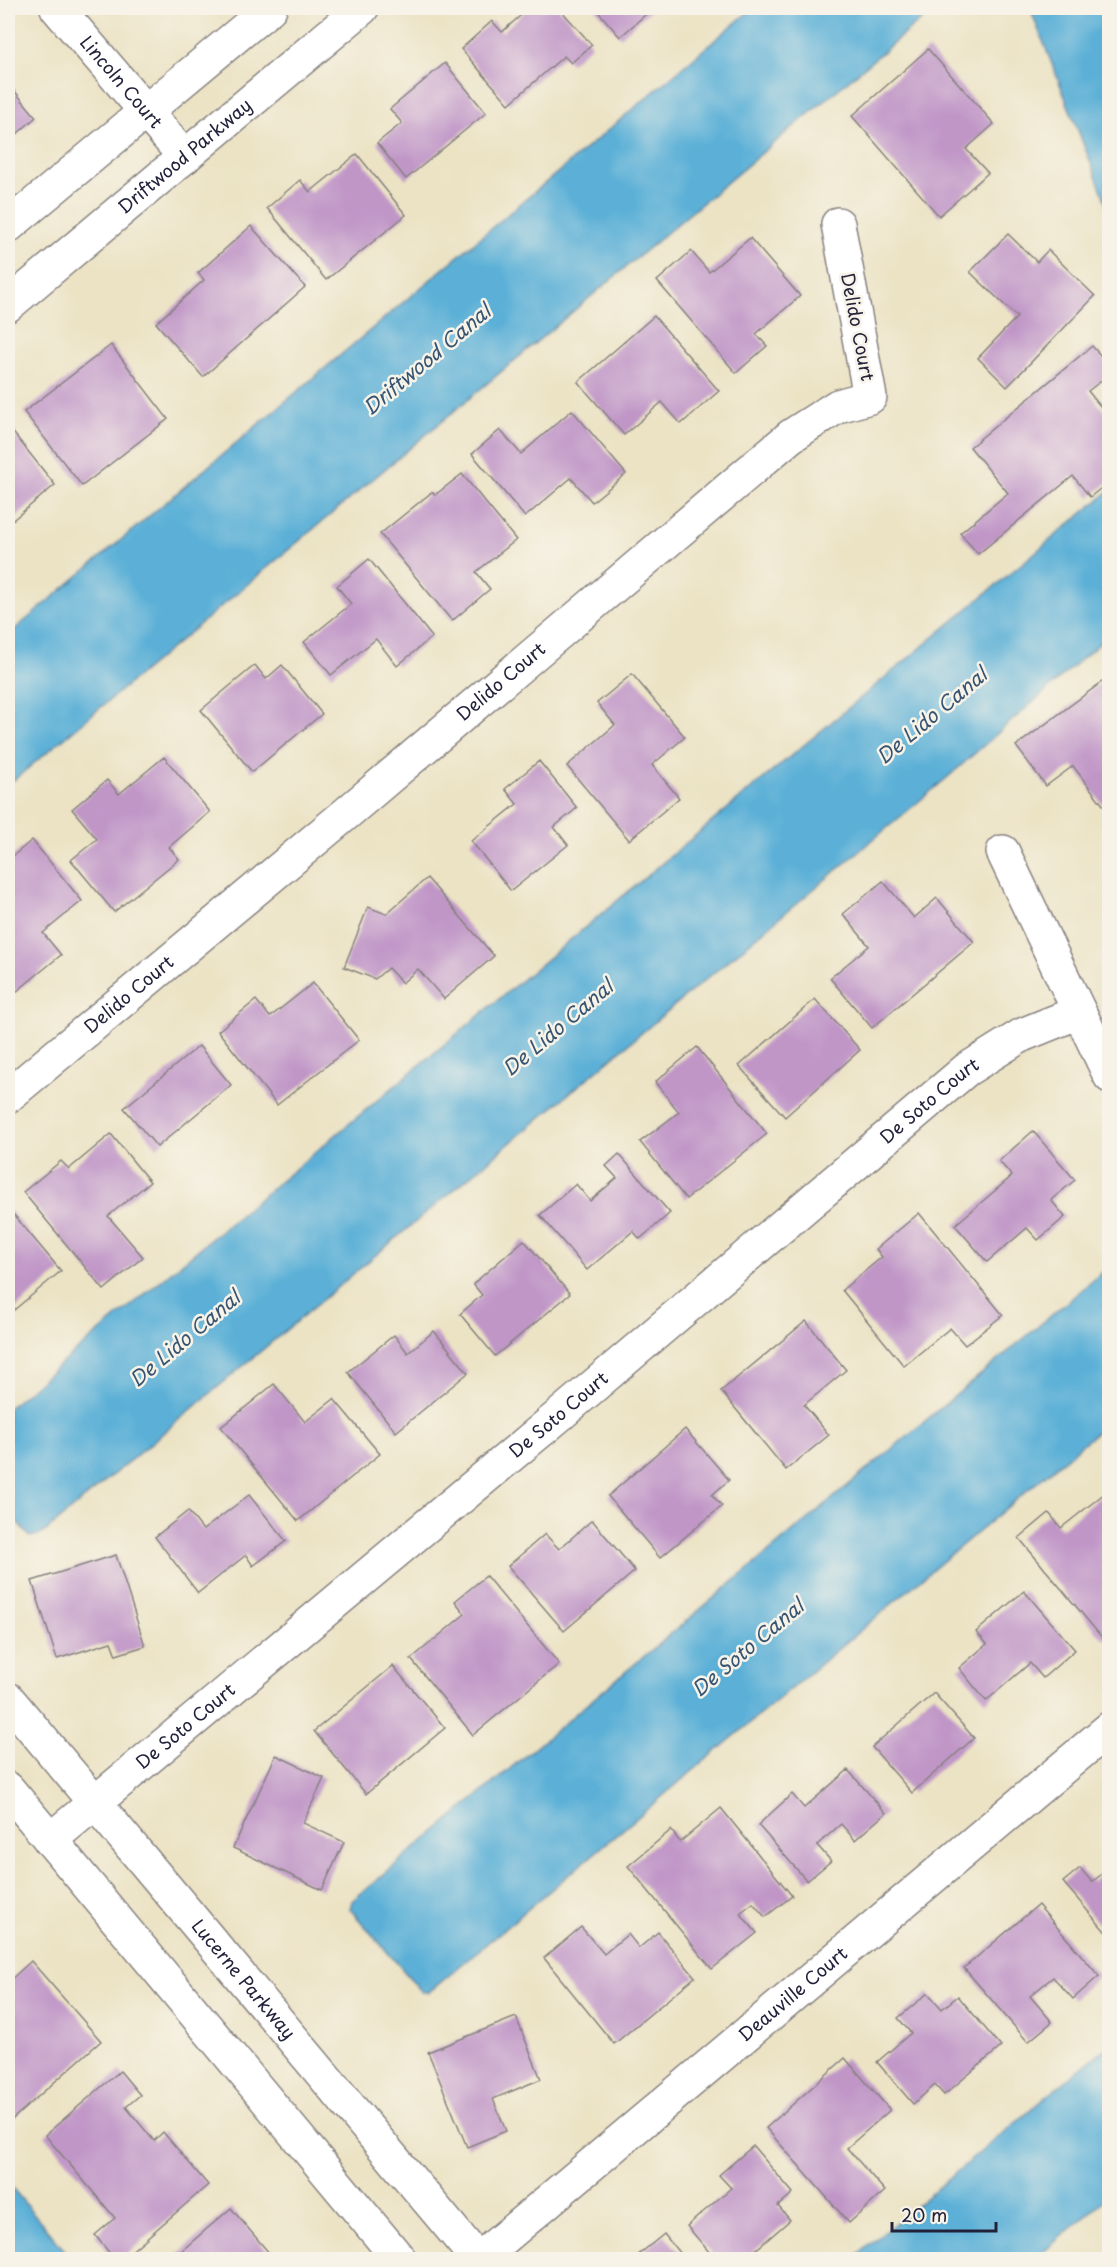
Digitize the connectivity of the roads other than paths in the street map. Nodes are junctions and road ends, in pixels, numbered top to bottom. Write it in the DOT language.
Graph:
graph roads {
  1 [pos="57,8"];
  2 [pos="270,8"];
  3 [pos="362,8"];
  4 [pos="144,112"];
  5 [pos="185,157"];
  6 [pos="838,224"];
  7 [pos="8,226"];
  8 [pos="8,305"];
  9 [pos="1003,852"];
  10 [pos="1079,1012"];
  11 [pos="1110,1076"];
  12 [pos="8,1096"];
  13 [pos="8,1699"];
  14 [pos="1110,1728"];
  15 [pos="8,1789"];
  16 [pos="94,1803"];
  17 [pos="50,1840"];
  18 [pos="400,2259"];
  19 [pos="478,2259"];
  1 -- 4 [label="street, Lincoln Court"];
  2 -- 4 [label="street"];
  3 -- 5 [label="street, Driftwood Parkway"];
  4 -- 5 [label="street, Lincoln Court"];
  4 -- 7 [label="street"];
  5 -- 8 [label="street, Driftwood Parkway"];
  6 -- 12 [label="street, Delido Court"];
  9 -- 10 [label="street"];
  10 -- 11 [label="street"];
  10 -- 16 [label="street, De Soto Court"];
  13 -- 16 [label="street, Lucerne Parkway"];
  14 -- 19 [label="street, Deauville Court"];
  15 -- 17 [label="street"];
  16 -- 17 [label="street, De Soto Court"];
  16 -- 19 [label="street, Lucerne Parkway"];
  17 -- 18 [label="street"];
}
